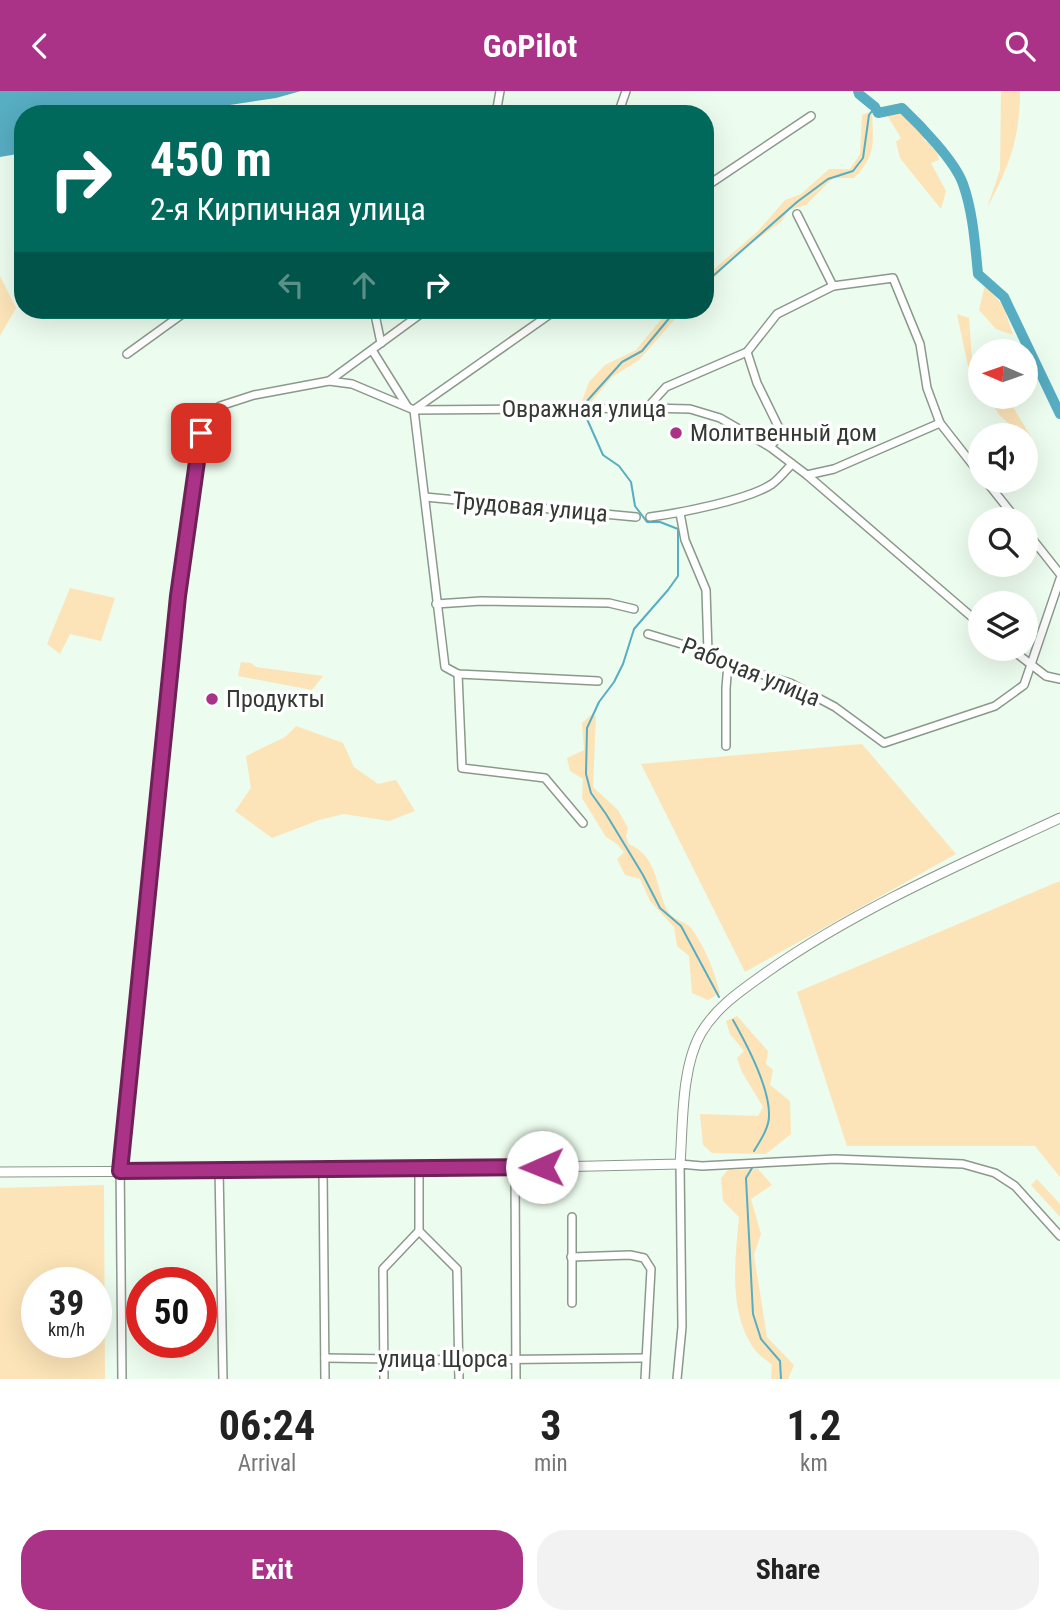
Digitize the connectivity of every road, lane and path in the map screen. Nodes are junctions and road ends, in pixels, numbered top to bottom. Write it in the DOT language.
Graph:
graph roads {
  1 [pos="811,117"];
  2 [pos="714,181"];
  3 [pos="797,214"];
  4 [pos="833,286"];
  5 [pos="176,319"];
  6 [pos="375,319"];
  7 [pos="414,319"];
  8 [pos="543,319"];
  9 [pos="381,343"];
  10 [pos="372,349"];
  11 [pos="747,352"];
  12 [pos="127,354"];
  13 [pos="330,381"];
  14 [pos="411,408"];
  15 [pos="647,408"];
  16 [pos="940,423"];
  17 [pos="770,447"];
  18 [pos="968,459"];
  19 [pos="792,464"];
  20 [pos="807,475"];
  21 [pos="996,493"];
  22 [pos="425,497"];
  23 [pos="1007,507"];
  24 [pos="680,513"];
  25 [pos="636,517"];
  26 [pos="650,517"];
  27 [pos="1038,547"];
  28 [pos="1060,577"];
  29 [pos="436,604"];
  30 [pos="634,609"];
  31 [pos="968,614"];
  32 [pos="648,634"];
  33 [pos="708,652"];
  34 [pos="1025,661"];
  35 [pos="728,664"];
  36 [pos="1031,666"];
  37 [pos="458,674"];
  38 [pos="1060,679"];
  39 [pos="598,681"];
  40 [pos="726,746"];
  41 [pos="1060,818"];
  42 [pos="583,823"];
  43 [pos="680,1164"];
  44 [pos="515,1167"];
  45 [pos="219,1169"];
  46 [pos="323,1170"];
  47 [pos="419,1170"];
  48 [pos="120,1171"];
  49 [pos="0,1172"];
  50 [pos="572,1217"];
  51 [pos="419,1231"];
  52 [pos="1060,1236"];
  53 [pos="571,1257"];
  54 [pos="572,1303"];
  55 [pos="325,1358"];
  56 [pos="645,1358"];
  57 [pos="384,1359"];
  58 [pos="516,1359"];
  59 [pos="459,1360"];
  60 [pos="122,1379"];
  61 [pos="223,1379"];
  62 [pos="325,1379"];
  63 [pos="384,1379"];
  64 [pos="459,1379"];
  65 [pos="516,1379"];
  66 [pos="645,1379"];
  67 [pos="677,1379"];
  1 -- 2 [label="street"];
  3 -- 4 [label="street"];
  4 -- 11 [label="street"];
  4 -- 16 [label="street"];
  5 -- 12 [label="street"];
  6 -- 9 [label="street"];
  7 -- 9 [label="street"];
  8 -- 14 [label="street"];
  9 -- 10 [label="street"];
  10 -- 13 [label="street"];
  10 -- 14 [label="street"];
  11 -- 15 [label="street"];
  11 -- 17 [label="street"];
  13 -- 14 [label="street, Овражная улица"];
  13 -- 48 [label="street"];
  14 -- 15 [label="street, Овражная улица"];
  14 -- 22 [label="street"];
  15 -- 17 [label="street, Овражная улица"];
  16 -- 18 [label="street"];
  16 -- 20 [label="street"];
  17 -- 19 [label="street, Овражная улица"];
  19 -- 20 [label="street, Овражная улица"];
  19 -- 24 [label="street"];
  20 -- 31 [label="street, Овражная улица"];
  21 -- 23 [label="street"];
  22 -- 25 [label="street, Трудовая улица"];
  22 -- 29 [label="street"];
  24 -- 26 [label="street"];
  24 -- 33 [label="street"];
  27 -- 28 [label="street"];
  28 -- 36 [label="street"];
  29 -- 30 [label="street"];
  29 -- 37 [label="street"];
  32 -- 33 [label="street, Рабочая улица"];
  33 -- 35 [label="street, Рабочая улица"];
  34 -- 36 [label="street"];
  35 -- 36 [label="street, Рабочая улица"];
  35 -- 40 [label="street"];
  36 -- 38 [label="street"];
  37 -- 39 [label="street"];
  37 -- 42 [label="street"];
  41 -- 43 [label="main road"];
  43 -- 44 [label="main road"];
  43 -- 52 [label="street"];
  43 -- 67 [label="street"];
  44 -- 47 [label="main road"];
  44 -- 58 [label="street"];
  45 -- 46 [label="main road"];
  45 -- 48 [label="main road"];
  45 -- 61 [label="street"];
  46 -- 47 [label="main road"];
  46 -- 55 [label="street"];
  47 -- 51 [label="street"];
  48 -- 49 [label="main road"];
  48 -- 60 [label="street"];
  50 -- 53 [label="street"];
  51 -- 57 [label="street"];
  51 -- 59 [label="street"];
  53 -- 54 [label="street"];
  53 -- 56 [label="street"];
  55 -- 57 [label="street, улица Щорса"];
  55 -- 62 [label="street"];
  56 -- 58 [label="street, улица Щорса"];
  56 -- 66 [label="street"];
  57 -- 59 [label="street, улица Щорса"];
  57 -- 63 [label="street"];
  58 -- 59 [label="street, улица Щорса"];
  58 -- 65 [label="street"];
  59 -- 64 [label="street"];
}
